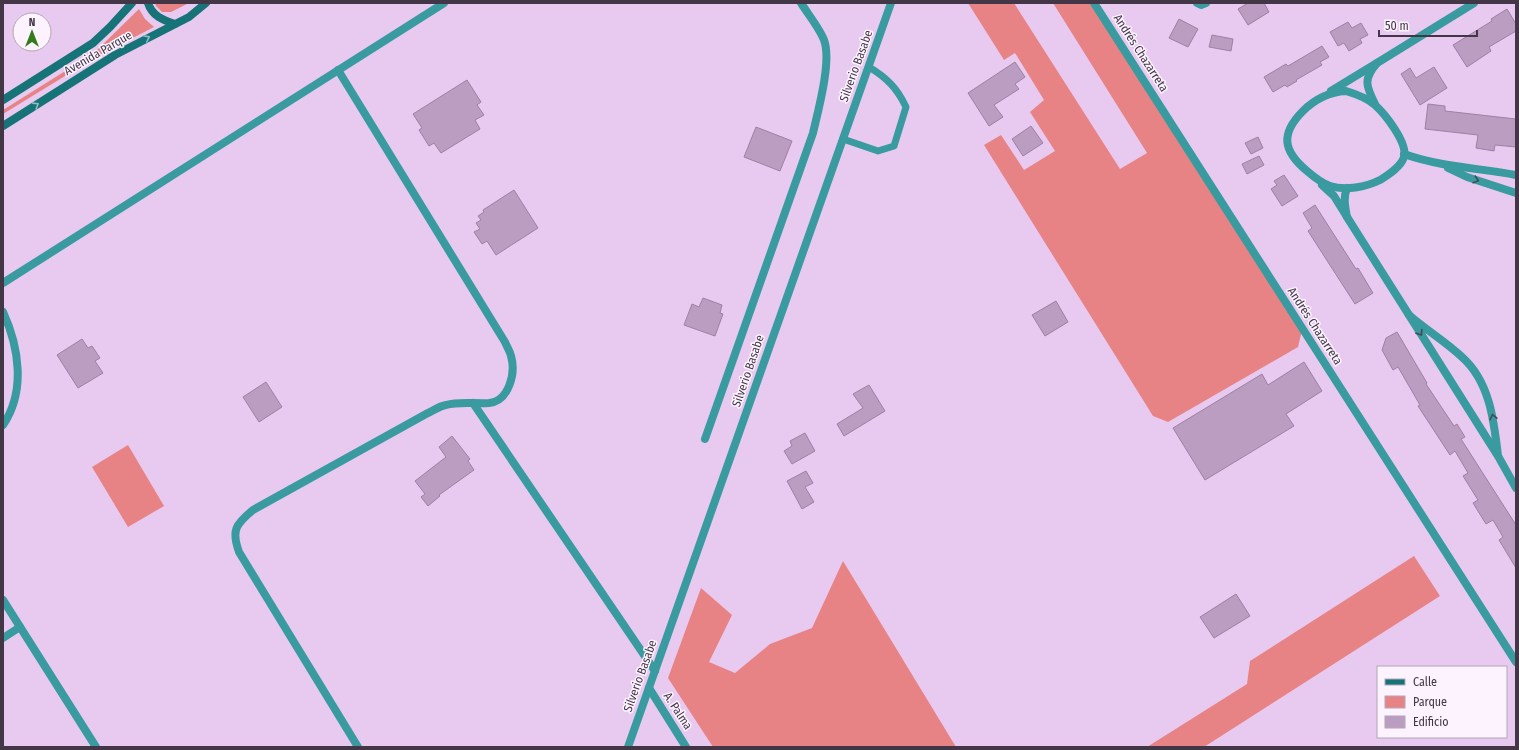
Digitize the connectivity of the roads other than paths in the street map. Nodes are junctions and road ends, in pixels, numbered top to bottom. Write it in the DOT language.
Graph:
graph roads {
  1 [pos="132,3"];
  2 [pos="148,3"];
  3 [pos="206,3"];
  4 [pos="444,3"];
  5 [pos="802,3"];
  6 [pos="891,3"];
  7 [pos="1094,3"];
  8 [pos="1197,3"];
  9 [pos="1206,3"];
  10 [pos="1474,3"];
  11 [pos="175,24"];
  12 [pos="1377,63"];
  13 [pos="868,67"];
  14 [pos="338,70"];
  15 [pos="1321,97"];
  16 [pos="3,100"];
  17 [pos="1375,105"];
  18 [pos="3,126"];
  19 [pos="843,139"];
  20 [pos="1404,154"];
  21 [pos="1440,165"];
  22 [pos="1516,175"];
  23 [pos="1317,180"];
  24 [pos="1347,188"];
  25 [pos="1516,193"];
  26 [pos="1347,217"];
  27 [pos="3,283"];
  28 [pos="3,312"];
  29 [pos="1409,315"];
  30 [pos="473,403"];
  31 [pos="3,425"];
  32 [pos="705,439"];
  33 [pos="1498,456"];
  34 [pos="1516,488"];
  35 [pos="3,600"];
  36 [pos="20,627"];
  37 [pos="3,638"];
  38 [pos="1516,662"];
  39 [pos="655,671"];
  40 [pos="649,688"];
  41 [pos="96,747"];
  42 [pos="358,747"];
  43 [pos="628,747"];
  44 [pos="686,747"];
  1 -- 16 [label="street, Avenida Parque"];
  2 -- 11 [label="street"];
  3 -- 11 [label="street, Avenida Parque"];
  4 -- 14 [label="street"];
  5 -- 32 [label="street"];
  6 -- 13 [label="street, Silverio Basabe"];
  7 -- 38 [label="street, Andrés Chazarreta"];
  8 -- 9 [label="street"];
  10 -- 12 [label="street"];
  18 -- 11 [label="street, Avenida Parque, one-way"];
  12 -- 15 [label="street"];
  12 -- 17 [label="street"];
  13 -- 19 [label="street, Silverio Basabe"];
  13 -- 19 [label="lane"];
  14 -- 27 [label="street"];
  14 -- 30 [label="street"];
  15 -- 17 [label="street"];
  15 -- 23 [label="street"];
  17 -- 20 [label="street"];
  19 -- 39 [label="street, Silverio Basabe"];
  20 -- 21 [label="street"];
  20 -- 24 [label="street"];
  21 -- 22 [label="street"];
  21 -- 25 [label="street, one-way"];
  23 -- 24 [label="street"];
  23 -- 26 [label="street"];
  24 -- 26 [label="street"];
  26 -- 29 [label="street"];
  28 -- 31 [label="street"];
  29 -- 33 [label="street, one-way"];
  33 -- 29 [label="street, one-way"];
  30 -- 39 [label="street"];
  30 -- 42 [label="street"];
  33 -- 34 [label="street"];
  35 -- 36 [label="street"];
  36 -- 37 [label="street"];
  36 -- 41 [label="street"];
  39 -- 40 [label="street, Silverio Basabe"];
  40 -- 43 [label="street, Silverio Basabe"];
  40 -- 44 [label="street, A. Palma"];
}
